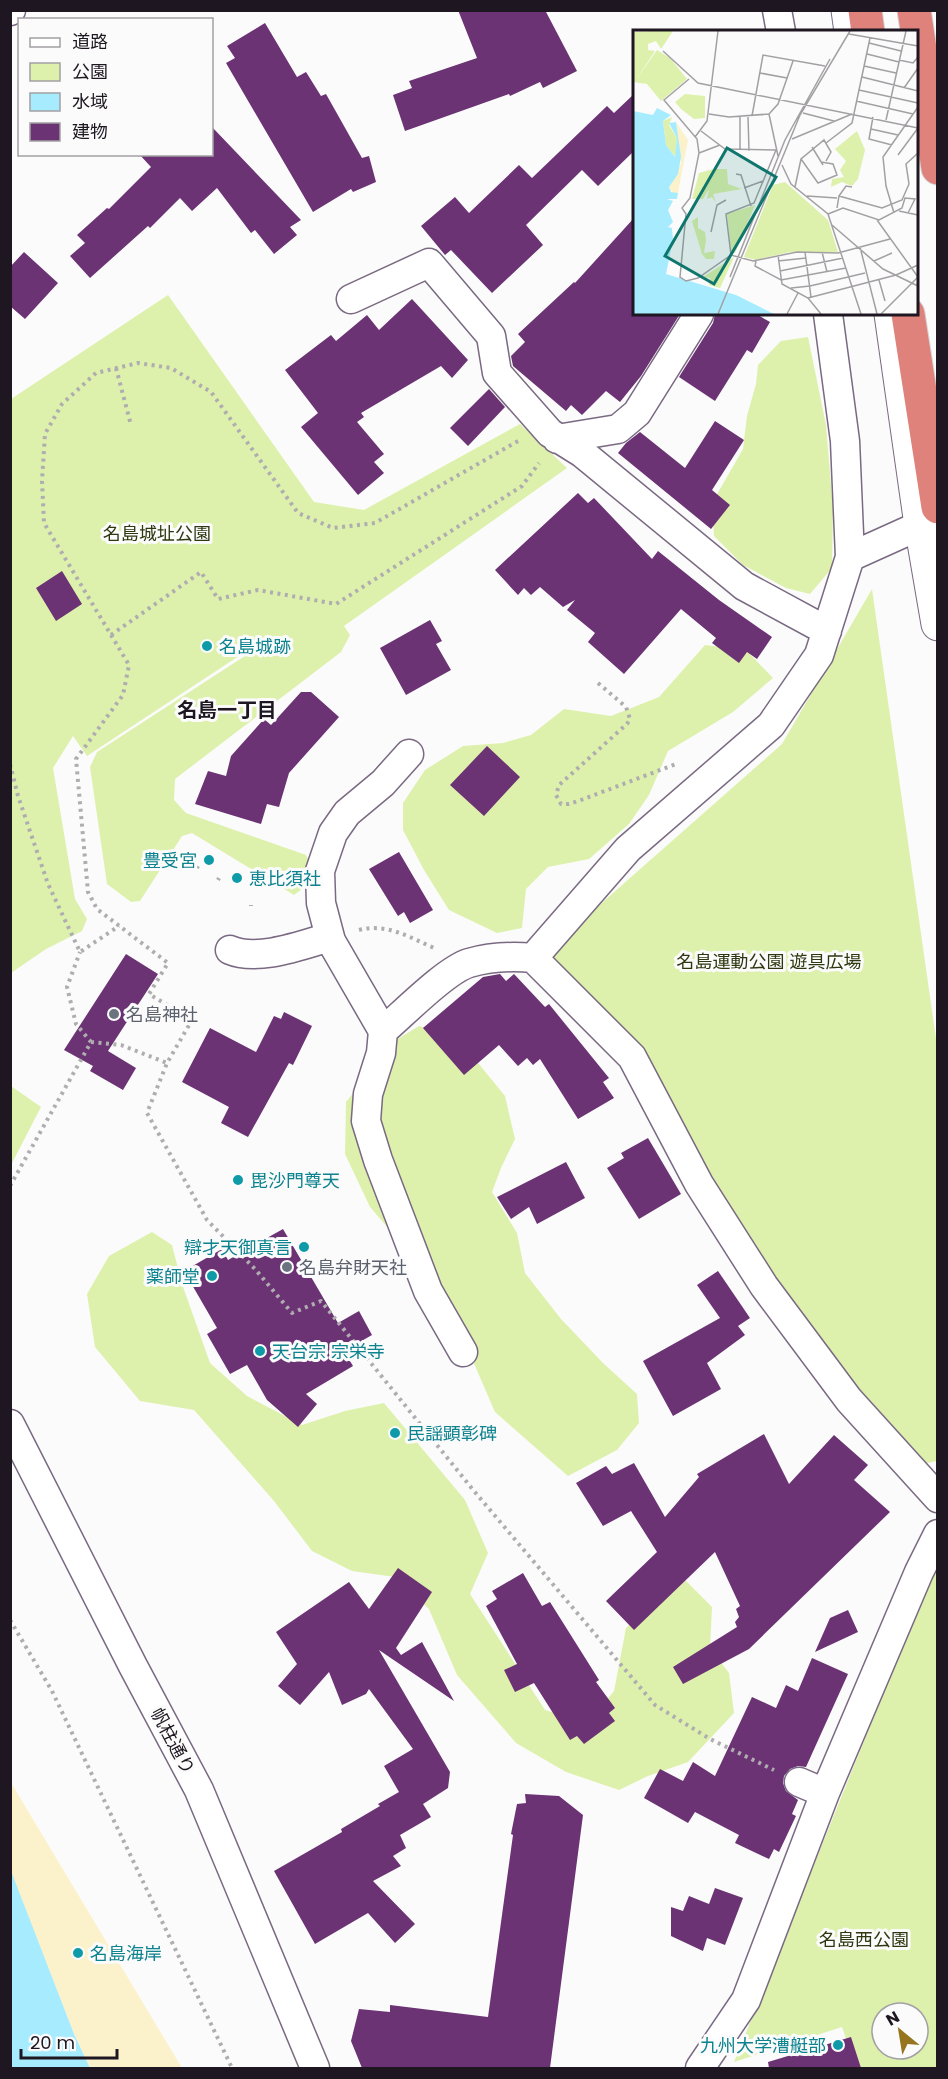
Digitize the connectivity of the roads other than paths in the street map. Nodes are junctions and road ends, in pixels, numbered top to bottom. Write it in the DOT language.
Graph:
graph roads {
  1 [pos="777,10"];
  2 [pos="848,10"];
  3 [pos="865,10"];
  4 [pos="914,10"];
  5 [pos="926,10"];
  6 [pos="780,30"];
  7 [pos="851,30"];
  8 [pos="868,30"];
  9 [pos="917,30"];
  10 [pos="918,36"];
  11 [pos="938,84"];
  12 [pos="938,168"];
  13 [pos="351,299"];
  14 [pos="698,315"];
  15 [pos="828,315"];
  16 [pos="891,315"];
  17 [pos="908,315"];
  18 [pos="554,436"];
  19 [pos="932,518"];
  20 [pos="850,557"];
  21 [pos="938,624"];
  22 [pos="828,631"];
  23 [pos="409,754"];
  24 [pos="330,937"];
  25 [pos="230,950"];
  26 [pos="533,958"];
  27 [pos="382,1032"];
  28 [pos="463,1352"];
  29 [pos="10,1424"];
  30 [pos="938,1498"];
  31 [pos="938,1534"];
  32 [pos="799,1782"];
  33 [pos="825,1793"];
  34 [pos="315,2068"];
  35 [pos="700,2068"];
  1 -- 6 [label="street"];
  2 -- 7 [label="street"];
  3 -- 8 [label="highway"];
  4 -- 9 [label="highway"];
  5 -- 11 [label="street"];
  10 -- 12 [label="highway"];
  13 -- 18 [label="street"];
  14 -- 18 [label="street"];
  15 -- 20 [label="street"];
  16 -- 19 [label="street"];
  17 -- 19 [label="highway"];
  18 -- 22 [label="street"];
  19 -- 20 [label="street"];
  19 -- 21 [label="street"];
  20 -- 22 [label="street"];
  22 -- 26 [label="street"];
  23 -- 24 [label="street"];
  24 -- 25 [label="street"];
  24 -- 27 [label="street"];
  26 -- 27 [label="street"];
  26 -- 30 [label="street"];
  27 -- 28 [label="street"];
  29 -- 34 [label="street, 帆柱通り"];
  31 -- 33 [label="street"];
  32 -- 33 [label="street"];
  33 -- 35 [label="street"];
}
